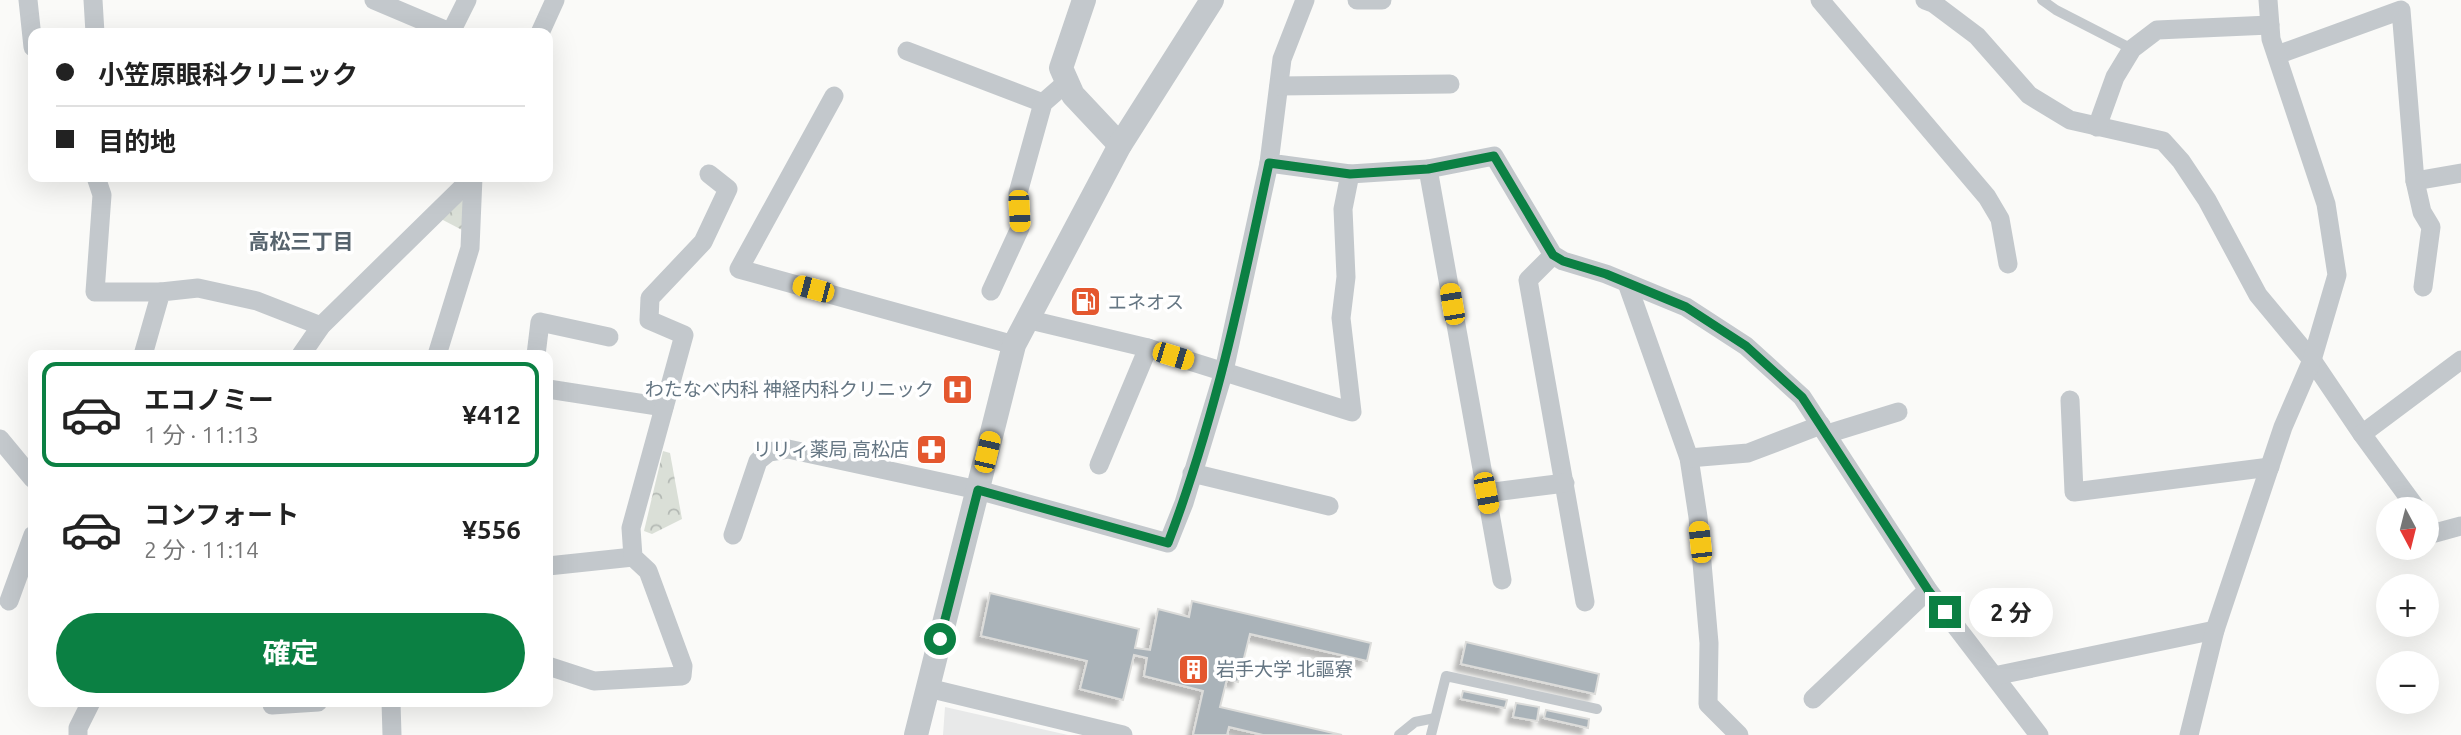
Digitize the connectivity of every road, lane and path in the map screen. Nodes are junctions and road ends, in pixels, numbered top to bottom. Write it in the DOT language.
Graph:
graph roads {
  1 [pos="28,0"];
  2 [pos="93,0"];
  3 [pos="374,0"];
  4 [pos="467,0"];
  5 [pos="555,0"];
  6 [pos="1084,0"];
  7 [pos="1212,0"];
  8 [pos="1305,0"];
  9 [pos="1357,0"];
  10 [pos="1382,0"];
  11 [pos="1820,0"];
  12 [pos="1924,0"];
  13 [pos="2042,0"];
  14 [pos="2268,0"];
  15 [pos="2270,25"];
  16 [pos="31,28"];
  17 [pos="95,28"];
  18 [pos="441,28"];
  19 [pos="453,28"];
  20 [pos="542,28"];
  21 [pos="2132,49"];
  22 [pos="907,51"];
  23 [pos="2277,55"];
  24 [pos="1067,82"];
  25 [pos="1450,84"];
  26 [pos="1279,86"];
  27 [pos="834,96"];
  28 [pos="1043,103"];
  29 [pos="2097,127"];
  30 [pos="1120,145"];
  31 [pos="1269,163"];
  32 [pos="1428,169"];
  33 [pos="2461,173"];
  34 [pos="709,174"];
  35 [pos="1350,174"];
  36 [pos="2415,181"];
  37 [pos="468,182"];
  38 [pos="473,182"];
  39 [pos="99,186"];
  40 [pos="1553,255"];
  41 [pos="2008,264"];
  42 [pos="1627,283"];
  43 [pos="2423,287"];
  44 [pos="991,290"];
  45 [pos="161,292"];
  46 [pos="1026,319"];
  47 [pos="321,326"];
  48 [pos="609,337"];
  49 [pos="1014,345"];
  50 [pos="1148,348"];
  51 [pos="144,350"];
  52 [pos="304,350"];
  53 [pos="439,350"];
  54 [pos="537,350"];
  55 [pos="2312,360"];
  56 [pos="2461,360"];
  57 [pos="1224,371"];
  58 [pos="553,390"];
  59 [pos="2070,400"];
  60 [pos="664,407"];
  61 [pos="1898,412"];
  62 [pos="1824,430"];
  63 [pos="2362,434"];
  64 [pos="0,439"];
  65 [pos="1689,458"];
  66 [pos="1099,465"];
  67 [pos="2270,467"];
  68 [pos="28,473"];
  69 [pos="1192,473"];
  70 [pos="1565,483"];
  71 [pos="978,490"];
  72 [pos="1486,493"];
  73 [pos="2408,497"];
  74 [pos="1329,506"];
  75 [pos="2461,526"];
  76 [pos="2440,532"];
  77 [pos="733,534"];
  78 [pos="633,557"];
  79 [pos="28,564"];
  80 [pos="553,565"];
  81 [pos="1502,580"];
  82 [pos="1928,590"];
  83 [pos="3,602"];
  84 [pos="1585,602"];
  85 [pos="2215,630"];
  86 [pos="553,668"];
  87 [pos="1994,676"];
  88 [pos="928,688"];
  89 [pos="1813,699"];
  90 [pos="88,707"];
  91 [pos="391,707"];
  92 [pos="1597,709"];
  93 [pos="1435,718"];
  94 [pos="78,735"];
  95 [pos="392,735"];
  96 [pos="916,735"];
  97 [pos="1124,735"];
  98 [pos="1399,735"];
  99 [pos="1431,735"];
  100 [pos="1739,735"];
  101 [pos="2039,735"];
  102 [pos="2189,735"];
  1 -- 16 [label="street"];
  2 -- 17 [label="street"];
  3 -- 18 [label="street"];
  4 -- 19 [label="street"];
  5 -- 20 [label="street"];
  6 -- 24 [label="street"];
  7 -- 30 [label="street"];
  8 -- 26 [label="street"];
  9 -- 10 [label="street"];
  11 -- 41 [label="street"];
  12 -- 29 [label="street"];
  13 -- 21 [label="lane"];
  14 -- 15 [label="street"];
  15 -- 21 [label="street"];
  15 -- 23 [label="street"];
  21 -- 29 [label="street"];
  22 -- 28 [label="street"];
  23 -- 36 [label="street"];
  23 -- 55 [label="street"];
  24 -- 28 [label="street"];
  24 -- 30 [label="street"];
  25 -- 26 [label="street"];
  26 -- 31 [label="street"];
  27 -- 49 [label="street"];
  28 -- 44 [label="street"];
  29 -- 55 [label="street"];
  30 -- 46 [label="street"];
  31 -- 35 [label="street"];
  31 -- 57 [label="street"];
  32 -- 35 [label="street"];
  32 -- 40 [label="street"];
  32 -- 72 [label="street"];
  33 -- 36 [label="street"];
  34 -- 60 [label="street"];
  35 -- 57 [label="street"];
  36 -- 43 [label="street"];
  37 -- 47 [label="street"];
  38 -- 53 [label="street"];
  39 -- 45 [label="street"];
  40 -- 42 [label="street"];
  40 -- 70 [label="street"];
  42 -- 62 [label="street"];
  42 -- 65 [label="street"];
  45 -- 47 [label="street"];
  45 -- 51 [label="street"];
  46 -- 49 [label="street"];
  46 -- 50 [label="street"];
  47 -- 52 [label="street"];
  48 -- 54 [label="street"];
  49 -- 71 [label="street"];
  50 -- 57 [label="street"];
  50 -- 66 [label="street"];
  55 -- 63 [label="street"];
  55 -- 67 [label="street"];
  56 -- 63 [label="street"];
  57 -- 69 [label="street"];
  58 -- 60 [label="street"];
  59 -- 67 [label="street"];
  60 -- 78 [label="street"];
  61 -- 62 [label="street"];
  62 -- 65 [label="street"];
  62 -- 82 [label="street"];
  63 -- 73 [label="street"];
  64 -- 68 [label="street"];
  65 -- 100 [label="street"];
  67 -- 85 [label="street"];
  69 -- 71 [label="street"];
  69 -- 74 [label="street"];
  70 -- 72 [label="street"];
  70 -- 84 [label="street"];
  71 -- 77 [label="street"];
  71 -- 88 [label="street"];
  72 -- 81 [label="street"];
  75 -- 76 [label="street"];
  78 -- 80 [label="street"];
  78 -- 86 [label="street"];
  79 -- 83 [label="street"];
  82 -- 87 [label="street"];
  82 -- 89 [label="street"];
  85 -- 87 [label="street"];
  85 -- 102 [label="street"];
  87 -- 101 [label="street"];
  88 -- 96 [label="street"];
  88 -- 97 [label="street"];
  90 -- 94 [label="street"];
  91 -- 95 [label="street"];
  92 -- 93 [label="lane"];
  93 -- 98 [label="lane"];
  93 -- 99 [label="lane"];
}
